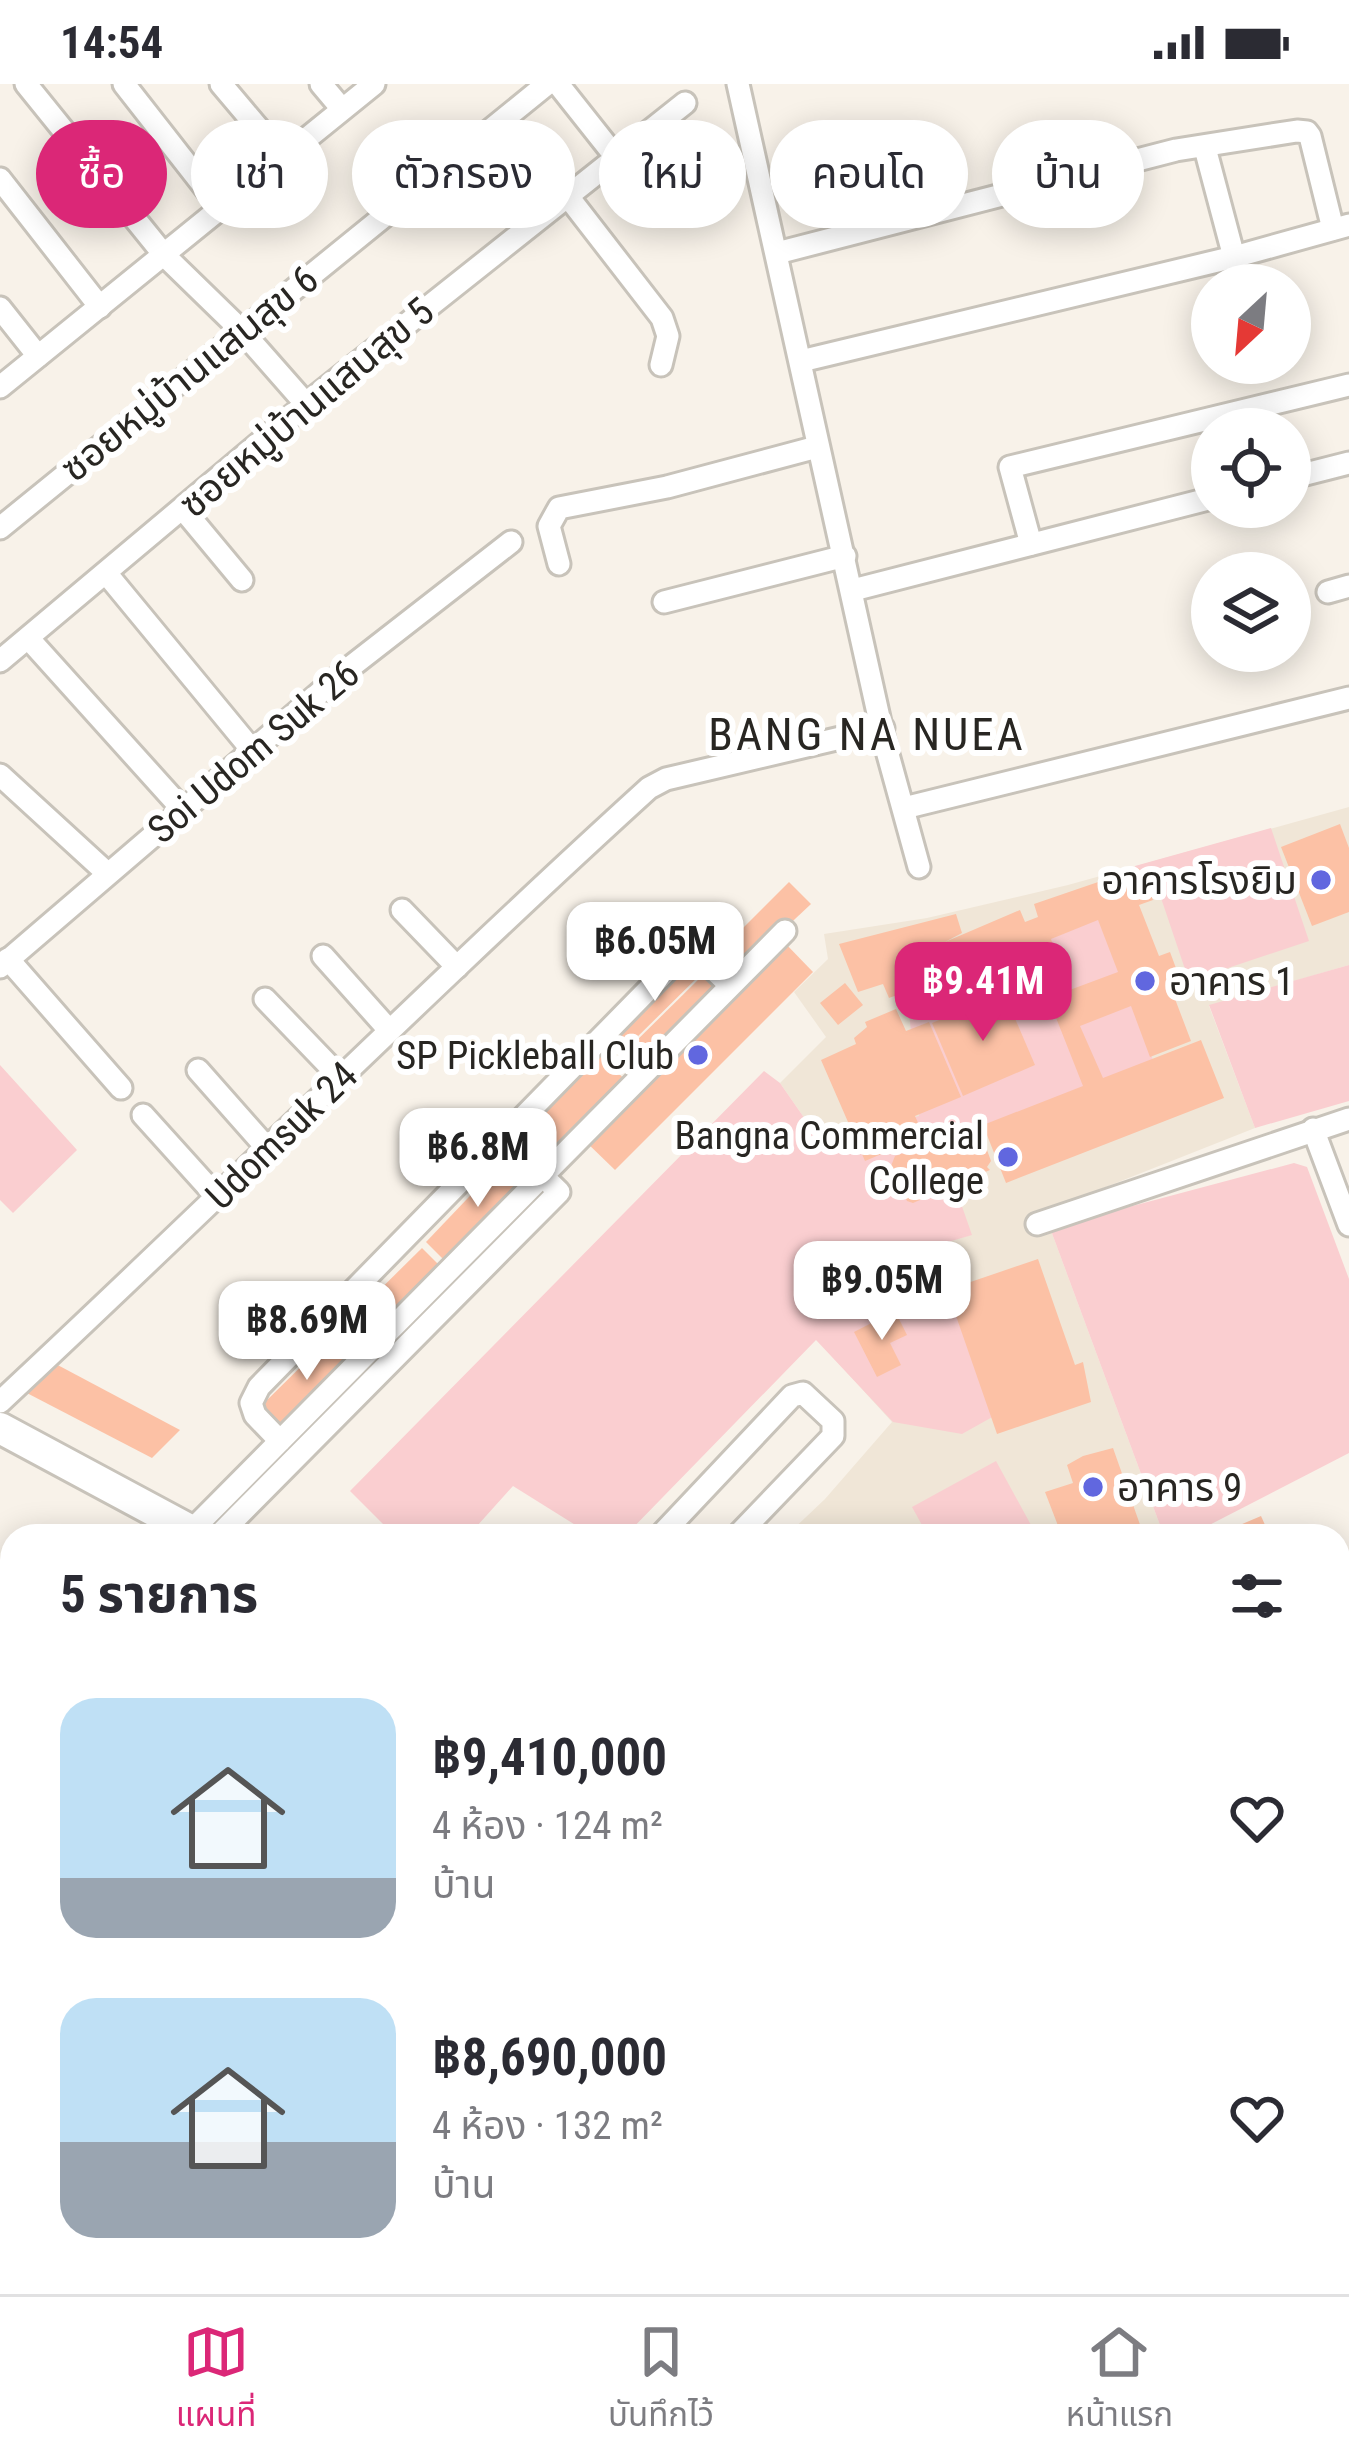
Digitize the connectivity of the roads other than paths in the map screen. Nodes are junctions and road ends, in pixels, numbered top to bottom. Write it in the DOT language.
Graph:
graph roads {
  1 [pos="26,84"];
  2 [pos="124,84"];
  3 [pos="221,84"];
  4 [pos="321,84"];
  5 [pos="374,84"];
  6 [pos="547,84"];
  7 [pos="557,84"];
  8 [pos="738,84"];
  9 [pos="685,103"];
  10 [pos="342,109"];
  11 [pos="251,120"];
  12 [pos="327,120"];
  13 [pos="663,120"];
  14 [pos="599,136"];
  15 [pos="1205,148"];
  16 [pos="599,168"];
  17 [pos="191,170"];
  18 [pos="0,179"];
  19 [pos="575,187"];
  20 [pos="575,206"];
  21 [pos="1341,227"];
  22 [pos="198,228"];
  23 [pos="524,228"];
  24 [pos="777,253"];
  25 [pos="165,256"];
  26 [pos="1234,257"];
  27 [pos="100,307"];
  28 [pos="0,308"];
  29 [pos="241,330"];
  30 [pos="38,356"];
  31 [pos="801,361"];
  32 [pos="661,365"];
  33 [pos="1349,386"];
  34 [pos="0,387"];
  35 [pos="306,404"];
  36 [pos="817,447"];
  37 [pos="1349,463"];
  38 [pos="1311,473"];
  39 [pos="1191,503"];
  40 [pos="183,509"];
  41 [pos="0,528"];
  42 [pos="511,542"];
  43 [pos="1030,544"];
  44 [pos="845,556"];
  45 [pos="559,564"];
  46 [pos="106,573"];
  47 [pos="242,580"];
  48 [pos="853,590"];
  49 [pos="664,602"];
  50 [pos="29,639"];
  51 [pos="0,661"];
  52 [pos="1349,698"];
  53 [pos="883,728"];
  54 [pos="253,750"];
  55 [pos="0,776"];
  56 [pos="904,808"];
  57 [pos="183,810"];
  58 [pos="920,867"];
  59 [pos="107,874"];
  60 [pos="402,910"];
  61 [pos="785,931"];
  62 [pos="322,956"];
  63 [pos="3,963"];
  64 [pos="457,967"];
  65 [pos="730,985"];
  66 [pos="265,998"];
  67 [pos="389,1030"];
  68 [pos="198,1070"];
  69 [pos="339,1076"];
  70 [pos="121,1088"];
  71 [pos="143,1115"];
  72 [pos="1349,1119"];
  73 [pos="1313,1129"];
  74 [pos="504,1138"];
  75 [pos="267,1148"];
  76 [pos="541,1175"];
  77 [pos="218,1197"];
  78 [pos="1037,1224"];
  79 [pos="1349,1225"];
  80 [pos="0,1402"];
  81 [pos="0,1428"];
  82 [pos="280,1451"];
  83 [pos="184,1524"];
  84 [pos="212,1524"];
  85 [pos="671,1524"];
  86 [pos="748,1524"];
  1 -- 25 [label="street"];
  2 -- 17 [label="street"];
  3 -- 11 [label="street"];
  4 -- 10 [label="street"];
  5 -- 10 [label="street"];
  6 -- 29 [label="street, ซอยหมู่บ้านแสนสุข 6"];
  7 -- 14 [label="street"];
  8 -- 24 [label="street"];
  9 -- 13 [label="street, ซอยหมู่บ้านแสนสุข 5"];
  10 -- 12 [label="street"];
  15 -- 21 [label="street"];
  15 -- 24 [label="street"];
  15 -- 26 [label="street"];
  16 -- 19 [label="street, ซอยหมู่บ้านแสนสุข 5"];
  18 -- 27 [label="street"];
  20 -- 32 [label="street"];
  21 -- 26 [label="street"];
  22 -- 25 [label="street"];
  23 -- 35 [label="street, ซอยหมู่บ้านแสนสุข 5"];
  24 -- 31 [label="street"];
  25 -- 27 [label="street"];
  25 -- 29 [label="street"];
  26 -- 31 [label="street"];
  27 -- 30 [label="street"];
  28 -- 30 [label="street"];
  29 -- 35 [label="street"];
  29 -- 41 [label="street, ซอยหมู่บ้านแสนสุข 6"];
  30 -- 34 [label="street"];
  31 -- 36 [label="street"];
  33 -- 43 [label="street"];
  35 -- 40 [label="street, ซอยหมู่บ้านแสนสุข 5"];
  36 -- 44 [label="street"];
  36 -- 45 [label="street"];
  37 -- 38 [label="street"];
  39 -- 43 [label="street"];
  40 -- 46 [label="street, ซอยหมู่บ้านแสนสุข 5"];
  40 -- 47 [label="street"];
  42 -- 54 [label="street, Soi Udom Suk 26"];
  43 -- 48 [label="street"];
  44 -- 48 [label="street"];
  44 -- 49 [label="street"];
  46 -- 50 [label="street, ซอยหมู่บ้านแสนสุข 5"];
  46 -- 54 [label="street"];
  48 -- 53 [label="street"];
  50 -- 51 [label="street, ซอยหมู่บ้านแสนสุข 5"];
  50 -- 57 [label="street"];
  52 -- 56 [label="street"];
  53 -- 56 [label="street"];
  53 -- 64 [label="street, Udomsuk 24"];
  54 -- 57 [label="street, Soi Udom Suk 26"];
  55 -- 59 [label="street"];
  56 -- 58 [label="street"];
  57 -- 59 [label="street, Soi Udom Suk 26"];
  59 -- 63 [label="street, Soi Udom Suk 26"];
  60 -- 64 [label="street"];
  61 -- 65 [label="street"];
  62 -- 67 [label="street"];
  63 -- 70 [label="street"];
  64 -- 67 [label="street, Udomsuk 24"];
  65 -- 74 [label="street"];
  65 -- 76 [label="street"];
  66 -- 69 [label="street"];
  67 -- 69 [label="street, Udomsuk 24"];
  68 -- 75 [label="street"];
  69 -- 75 [label="street, Udomsuk 24"];
  71 -- 77 [label="street"];
  72 -- 73 [label="street"];
  73 -- 78 [label="street"];
  73 -- 79 [label="street"];
  74 -- 76 [label="street"];
  74 -- 82 [label="street"];
  75 -- 77 [label="street, Udomsuk 24"];
  76 -- 82 [label="street"];
  77 -- 80 [label="street, Udomsuk 24"];
  81 -- 83 [label="main road"];
  82 -- 84 [label="street"];
  85 -- 86 [label="street"];
}
